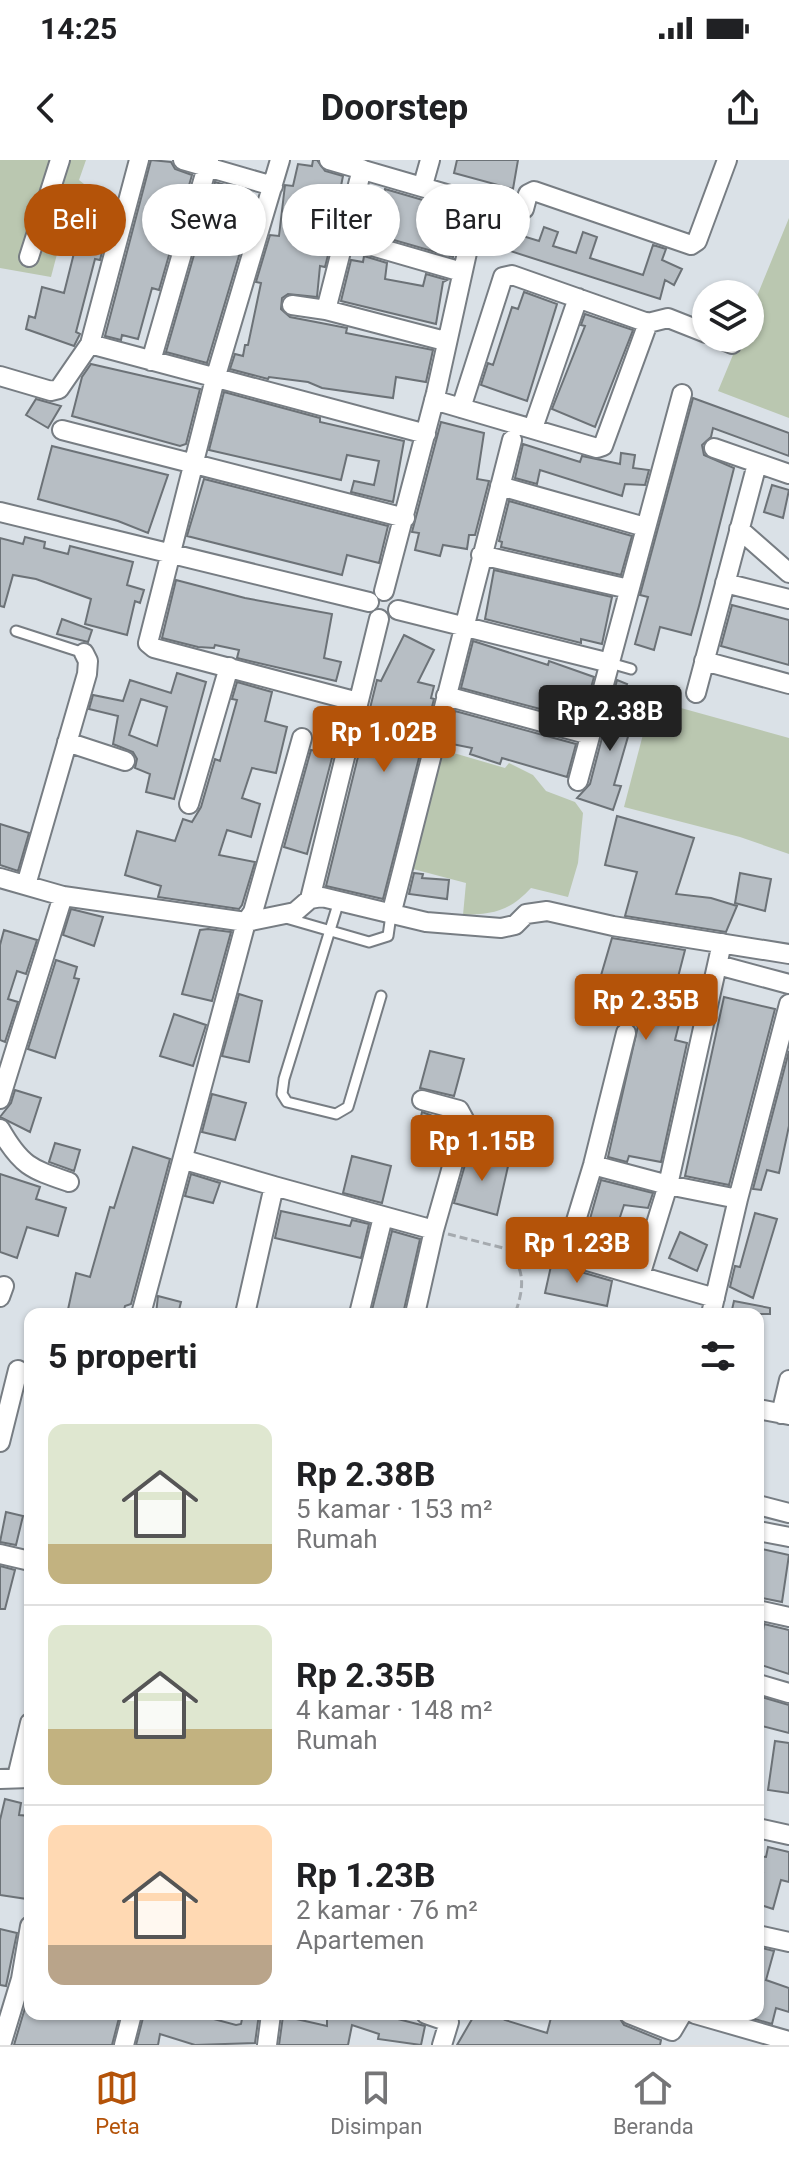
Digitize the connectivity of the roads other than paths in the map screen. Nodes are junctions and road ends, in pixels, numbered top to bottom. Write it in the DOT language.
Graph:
graph roads {
  1 [pos="60,160"];
  2 [pos="139,160"];
  3 [pos="183,160"];
  4 [pos="280,160"];
  5 [pos="329,160"];
  6 [pos="430,160"];
  7 [pos="727,160"];
  8 [pos="208,164"];
  9 [pos="362,169"];
  10 [pos="358,184"];
  11 [pos="419,184"];
  12 [pos="423,184"];
  13 [pos="273,186"];
  14 [pos="530,193"];
  15 [pos="400,254"];
  16 [pos="340,256"];
  17 [pos="466,256"];
  18 [pos="29,257"];
  19 [pos="462,272"];
  20 [pos="578,298"];
  21 [pos="292,305"];
  22 [pos="326,310"];
  23 [pos="648,323"];
  24 [pos="692,327"];
  25 [pos="445,341"];
  26 [pos="90,344"];
  27 [pos="151,361"];
  28 [pos="0,376"];
  29 [pos="215,379"];
  30 [pos="682,394"];
  31 [pos="461,408"];
  32 [pos="430,418"];
  33 [pos="533,428"];
  34 [pos="62,430"];
  35 [pos="512,440"];
  36 [pos="714,448"];
  37 [pos="192,462"];
  38 [pos="757,464"];
  39 [pos="789,474"];
  40 [pos="500,486"];
  41 [pos="0,512"];
  42 [pos="405,518"];
  43 [pos="645,527"];
  44 [pos="739,529"];
  45 [pos="168,555"];
  46 [pos="481,555"];
  47 [pos="789,573"];
  48 [pos="725,583"];
  49 [pos="629,589"];
  50 [pos="377,596"];
  51 [pos="789,599"];
  52 [pos="398,610"];
  53 [pos="379,619"];
  54 [pos="463,625"];
  55 [pos="16,631"];
  56 [pos="84,653"];
  57 [pos="704,661"];
  58 [pos="610,663"];
  59 [pos="229,667"];
  60 [pos="631,669"];
  61 [pos="789,684"];
  62 [pos="696,693"];
  63 [pos="446,696"];
  64 [pos="358,702"];
  65 [pos="590,735"];
  66 [pos="302,738"];
  67 [pos="67,742"];
  68 [pos="125,761"];
  69 [pos="578,781"];
  70 [pos="189,804"];
  71 [pos="0,878"];
  72 [pos="26,885"];
  73 [pos="63,896"];
  74 [pos="310,899"];
  75 [pos="339,901"];
  76 [pos="391,915"];
  77 [pos="279,916"];
  78 [pos="246,922"];
  79 [pos="328,931"];
  80 [pos="722,943"];
  81 [pos="789,954"];
  82 [pos="718,965"];
  83 [pos="789,984"];
  84 [pos="381,996"];
  85 [pos="789,1004"];
  86 [pos="626,1033"];
  87 [pos="0,1099"];
  88 [pos="422,1100"];
  89 [pos="0,1129"];
  90 [pos="185,1160"];
  91 [pos="593,1165"];
  92 [pos="69,1182"];
  93 [pos="668,1185"];
  94 [pos="274,1186"];
  95 [pos="738,1199"];
  96 [pos="383,1217"];
  97 [pos="434,1230"];
  98 [pos="640,1276"];
  99 [pos="713,1306"];
  100 [pos="143,1308"];
  101 [pos="246,1308"];
  102 [pos="360,1308"];
  103 [pos="416,1308"];
  104 [pos="18,1370"];
  105 [pos="789,1380"];
  106 [pos="764,1410"];
  107 [pos="785,1415"];
  108 [pos="0,1442"];
  109 [pos="764,1507"];
  110 [pos="789,1513"];
  111 [pos="764,1532"];
  112 [pos="789,1537"];
  113 [pos="0,1554"];
  114 [pos="24,1560"];
  115 [pos="764,1611"];
  116 [pos="789,1617"];
  117 [pos="764,1686"];
  118 [pos="789,1693"];
  119 [pos="24,1740"];
  120 [pos="10,1781"];
  121 [pos="764,1829"];
  122 [pos="789,1835"];
  123 [pos="764,1936"];
  124 [pos="789,1942"];
  125 [pos="24,1961"];
  126 [pos="130,2020"];
  127 [pos="270,2020"];
  128 [pos="443,2020"];
  129 [pos="655,2020"];
  130 [pos="679,2020"];
  131 [pos="714,2020"];
  132 [pos="789,2044"];
  133 [pos="1,2045"];
  134 [pos="124,2045"];
  135 [pos="267,2045"];
  136 [pos="442,2045"];
  1 -- 18 [label="street"];
  2 -- 26 [label="street"];
  3 -- 8 [label="street"];
  4 -- 13 [label="street"];
  5 -- 9 [label="street"];
  6 -- 12 [label="street"];
  7 -- 14 [label="street"];
  8 -- 13 [label="street"];
  8 -- 27 [label="street"];
  9 -- 10 [label="street"];
  9 -- 11 [label="street"];
  13 -- 29 [label="street"];
  15 -- 19 [label="street"];
  16 -- 22 [label="street"];
  17 -- 19 [label="street"];
  19 -- 25 [label="street"];
  20 -- 23 [label="street"];
  20 -- 31 [label="street"];
  20 -- 33 [label="street"];
  21 -- 22 [label="street"];
  22 -- 25 [label="street"];
  23 -- 24 [label="street"];
  23 -- 33 [label="street"];
  25 -- 32 [label="street"];
  26 -- 27 [label="street"];
  26 -- 28 [label="street"];
  27 -- 29 [label="street"];
  29 -- 32 [label="street"];
  29 -- 37 [label="street"];
  30 -- 43 [label="street"];
  31 -- 32 [label="street"];
  31 -- 33 [label="street"];
  32 -- 42 [label="street"];
  34 -- 37 [label="street"];
  35 -- 40 [label="street"];
  36 -- 38 [label="street"];
  37 -- 42 [label="street"];
  37 -- 45 [label="street"];
  38 -- 39 [label="street"];
  38 -- 44 [label="street"];
  40 -- 43 [label="street"];
  40 -- 46 [label="street"];
  41 -- 45 [label="street"];
  42 -- 50 [label="street"];
  43 -- 49 [label="street"];
  44 -- 47 [label="street"];
  44 -- 48 [label="street"];
  45 -- 50 [label="street"];
  45 -- 59 [label="street"];
  46 -- 49 [label="street"];
  46 -- 54 [label="street"];
  48 -- 51 [label="street"];
  48 -- 57 [label="street"];
  49 -- 58 [label="street"];
  50 -- 52 [label="street"];
  50 -- 53 [label="street"];
  52 -- 53 [label="street"];
  52 -- 54 [label="street"];
  53 -- 64 [label="street"];
  54 -- 58 [label="street"];
  54 -- 63 [label="street"];
  55 -- 56 [label="lane"];
  56 -- 67 [label="street"];
  57 -- 61 [label="street"];
  57 -- 62 [label="street"];
  58 -- 60 [label="lane"];
  58 -- 65 [label="street"];
  59 -- 64 [label="street"];
  59 -- 70 [label="street"];
  63 -- 65 [label="street"];
  63 -- 76 [label="street"];
  64 -- 74 [label="street"];
  65 -- 69 [label="street"];
  66 -- 78 [label="street"];
  67 -- 68 [label="street"];
  67 -- 72 [label="street"];
  71 -- 72 [label="street"];
  72 -- 73 [label="street"];
  73 -- 78 [label="street"];
  73 -- 87 [label="street"];
  74 -- 75 [label="street"];
  74 -- 77 [label="street"];
  75 -- 76 [label="street"];
  75 -- 79 [label="lane"];
  76 -- 79 [label="lane"];
  76 -- 80 [label="street"];
  77 -- 78 [label="street"];
  77 -- 79 [label="lane"];
  78 -- 90 [label="street"];
  79 -- 84 [label="lane"];
  80 -- 81 [label="street"];
  80 -- 82 [label="street"];
  82 -- 83 [label="street"];
  82 -- 93 [label="street"];
  85 -- 95 [label="street"];
  86 -- 91 [label="street"];
  88 -- 97 [label="street"];
  89 -- 92 [label="street"];
  90 -- 94 [label="street"];
  90 -- 100 [label="street"];
  91 -- 93 [label="street"];
  91 -- 98 [label="street"];
  93 -- 95 [label="street"];
  93 -- 98 [label="street"];
  94 -- 96 [label="street"];
  94 -- 101 [label="street"];
  95 -- 99 [label="street"];
  96 -- 97 [label="street"];
  96 -- 102 [label="street"];
  97 -- 103 [label="street"];
  98 -- 99 [label="street"];
  104 -- 108 [label="street"];
  105 -- 107 [label="street"];
  106 -- 107 [label="street"];
  109 -- 110 [label="street"];
  111 -- 112 [label="street"];
  113 -- 114 [label="street"];
  115 -- 116 [label="street"];
  117 -- 118 [label="street"];
  119 -- 120 [label="street"];
  121 -- 122 [label="street"];
  123 -- 124 [label="street"];
  125 -- 133 [label="street"];
  126 -- 134 [label="street"];
  127 -- 135 [label="street"];
  128 -- 136 [label="street"];
  129 -- 130 [label="street"];
  131 -- 132 [label="street"];
}
